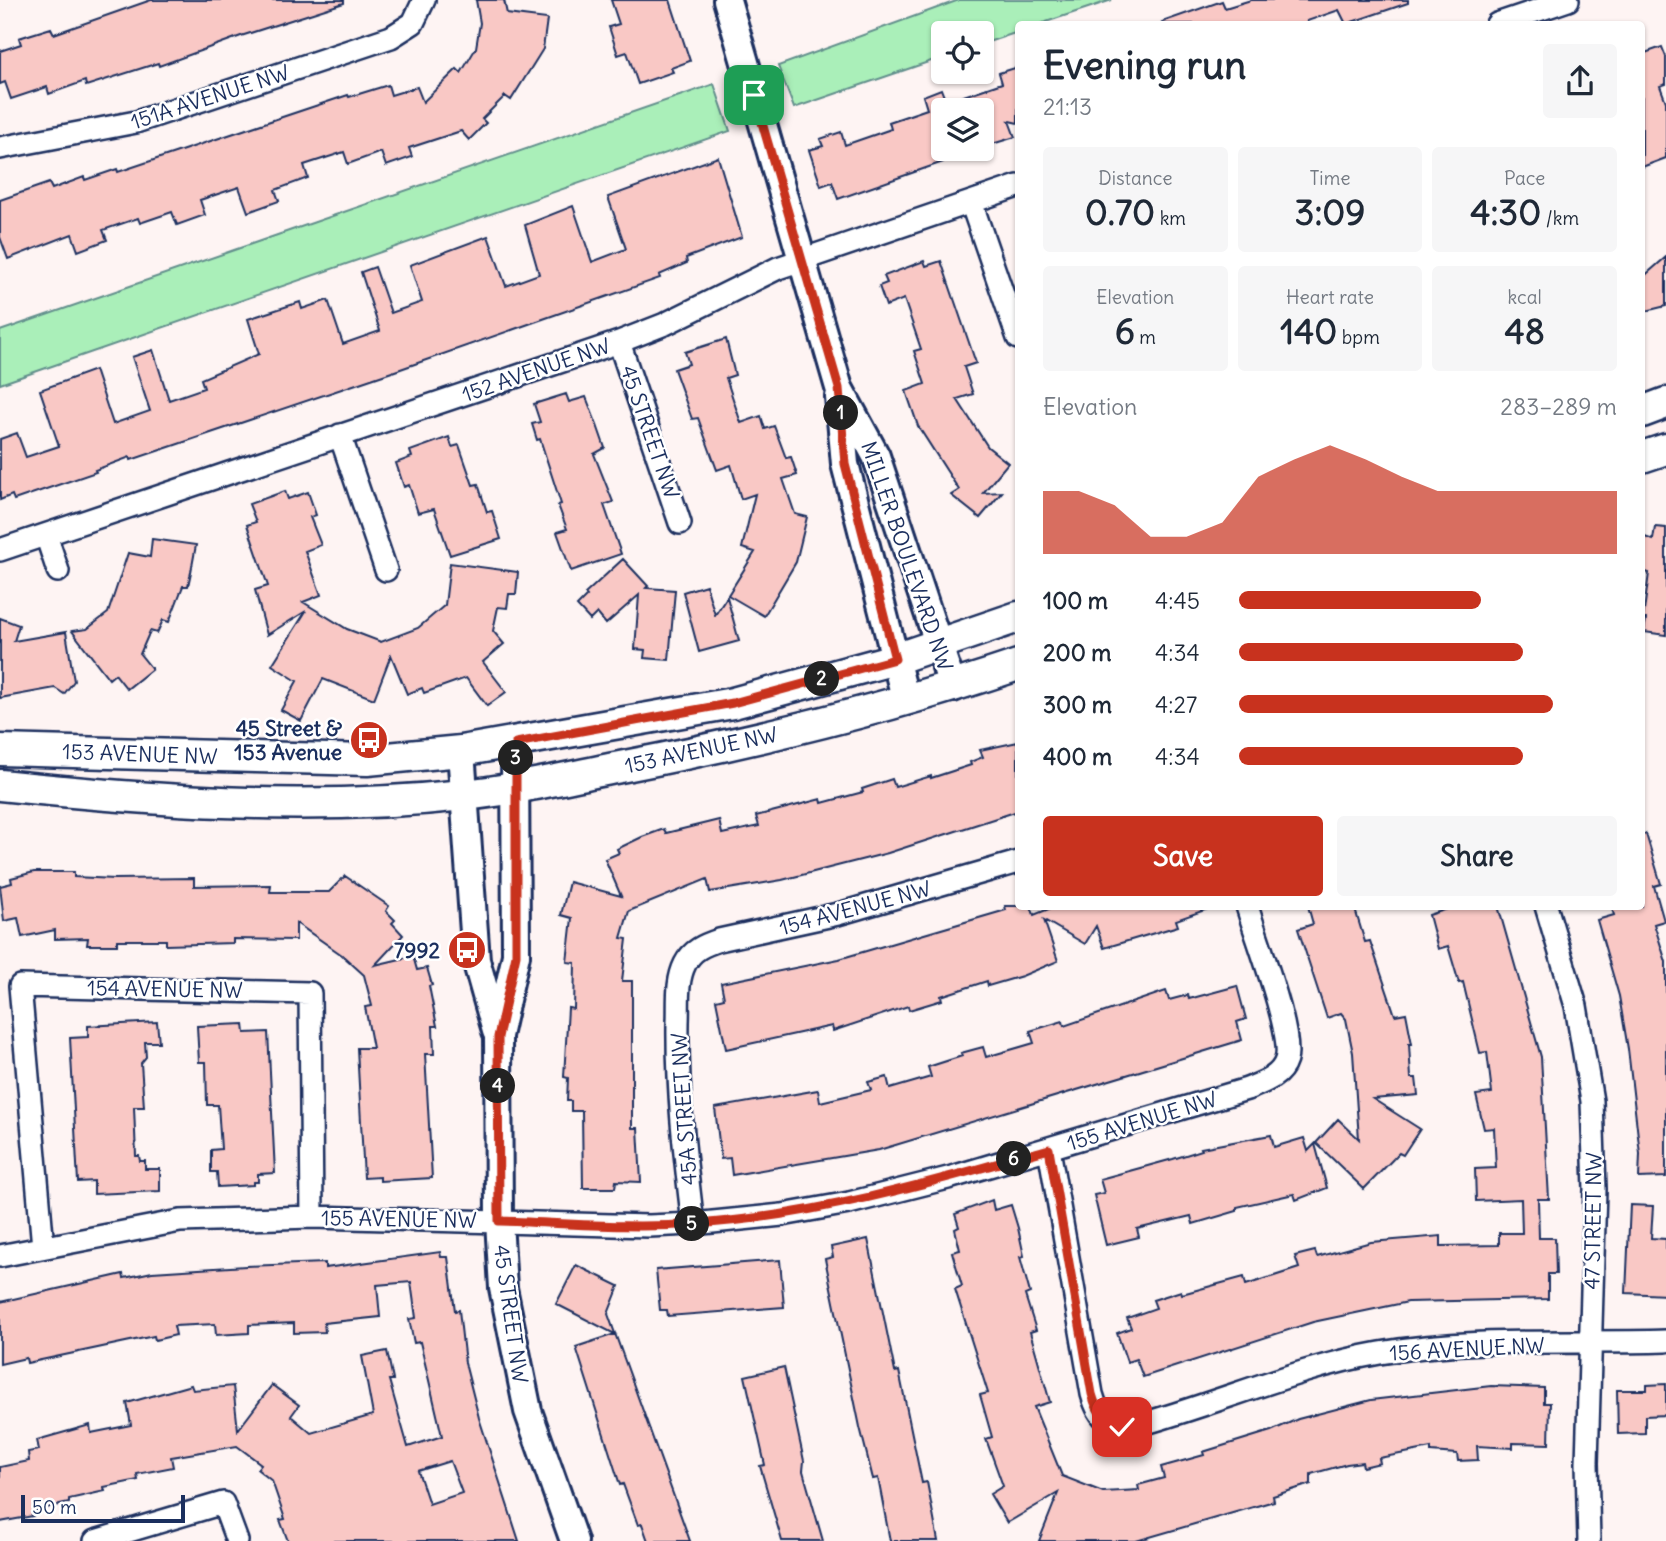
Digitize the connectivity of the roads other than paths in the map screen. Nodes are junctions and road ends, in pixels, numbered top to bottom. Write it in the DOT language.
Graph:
graph roads {
  1 [pos="424,0"];
  2 [pos="727,0"];
  3 [pos="1568,0"];
  4 [pos="1534,19"];
  5 [pos="0,148"];
  6 [pos="1015,187"];
  7 [pos="971,202"];
  8 [pos="800,260"];
  9 [pos="1015,329"];
  10 [pos="619,342"];
  11 [pos="839,388"];
  12 [pos="1666,404"];
  13 [pos="1645,411"];
  14 [pos="340,435"];
  15 [pos="1666,449"];
  16 [pos="1645,456"];
  17 [pos="680,523"];
  18 [pos="46,535"];
  19 [pos="0,550"];
  20 [pos="386,570"];
  21 [pos="58,571"];
  22 [pos="1015,618"];
  23 [pos="939,644"];
  24 [pos="895,659"];
  25 [pos="1015,667"];
  26 [pos="953,688"];
  27 [pos="906,701"];
  28 [pos="516,743"];
  29 [pos="0,750"];
  30 [pos="461,751"];
  31 [pos="0,785"];
  32 [pos="516,787"];
  33 [pos="465,795"];
  34 [pos="1015,863"];
  35 [pos="1248,910"];
  36 [pos="1547,910"];
  37 [pos="692,954"];
  38 [pos="498,1037"];
  39 [pos="1049,1149"];
  40 [pos="312,1217"];
  41 [pos="499,1221"];
  42 [pos="694,1224"];
  43 [pos="43,1247"];
  44 [pos="0,1256"];
  45 [pos="1666,1341"];
  46 [pos="1590,1343"];
  47 [pos="95,1541"];
  48 [pos="237,1541"];
  49 [pos="574,1541"];
  50 [pos="1589,1541"];
  1 -- 5 [label="street, 151A AVENUE NW"];
  2 -- 8 [label="street, MILLER BOULEVARD NW"];
  3 -- 4 [label="street"];
  6 -- 7 [label="street, 152 AVENUE NW"];
  7 -- 8 [label="street, 152 AVENUE NW"];
  7 -- 9 [label="street"];
  8 -- 10 [label="street, 152 AVENUE NW"];
  8 -- 11 [label="street, MILLER BOULEVARD NW"];
  10 -- 14 [label="street, 152 AVENUE NW"];
  10 -- 17 [label="street, 45 STREET NW"];
  11 -- 23 [label="street, MILLER BOULEVARD NW"];
  11 -- 24 [label="street, MILLER BOULEVARD NW"];
  12 -- 13 [label="main road"];
  14 -- 18 [label="street, 152 AVENUE NW"];
  14 -- 20 [label="street"];
  15 -- 16 [label="main road"];
  18 -- 19 [label="street, 152 AVENUE NW"];
  18 -- 21 [label="street"];
  22 -- 23 [label="main road, 153 AVENUE NW"];
  23 -- 24 [label="main road, 153 AVENUE NW"];
  23 -- 26 [label="street, MILLER BOULEVARD NW"];
  24 -- 27 [label="street, MILLER BOULEVARD NW"];
  24 -- 28 [label="main road, 153 AVENUE NW"];
  25 -- 26 [label="main road, 153 AVENUE NW"];
  26 -- 27 [label="main road, 153 AVENUE NW"];
  27 -- 32 [label="main road, 153 AVENUE NW"];
  28 -- 30 [label="main road, 153 AVENUE NW"];
  28 -- 32 [label="street, 45 STREET NW"];
  29 -- 30 [label="main road, 153 AVENUE NW"];
  30 -- 33 [label="street, 45 STREET NW"];
  31 -- 33 [label="main road, 153 AVENUE NW"];
  32 -- 33 [label="main road, 153 AVENUE NW"];
  32 -- 38 [label="street, 45 STREET NW"];
  33 -- 38 [label="street, 45 STREET NW"];
  34 -- 37 [label="street, 154 AVENUE NW"];
  35 -- 39 [label="street, 155 AVENUE NW"];
  36 -- 46 [label="street, 47 STREET NW"];
  37 -- 42 [label="street, 45A STREET NW"];
  38 -- 41 [label="street, 45 STREET NW"];
  39 -- 42 [label="street, 155 AVENUE NW"];
  39 -- 46 [label="street, 156 AVENUE NW"];
  40 -- 41 [label="street, 155 AVENUE NW"];
  40 -- 43 [label="street, 155 AVENUE NW"];
  40 -- 43 [label="street, 154 AVENUE NW"];
  41 -- 42 [label="street, 155 AVENUE NW"];
  41 -- 49 [label="street, 45 STREET NW"];
  43 -- 44 [label="street, 155 AVENUE NW"];
  45 -- 46 [label="street, 156 AVENUE NW"];
  46 -- 50 [label="street, 47 STREET NW"];
  47 -- 48 [label="street"];
}
